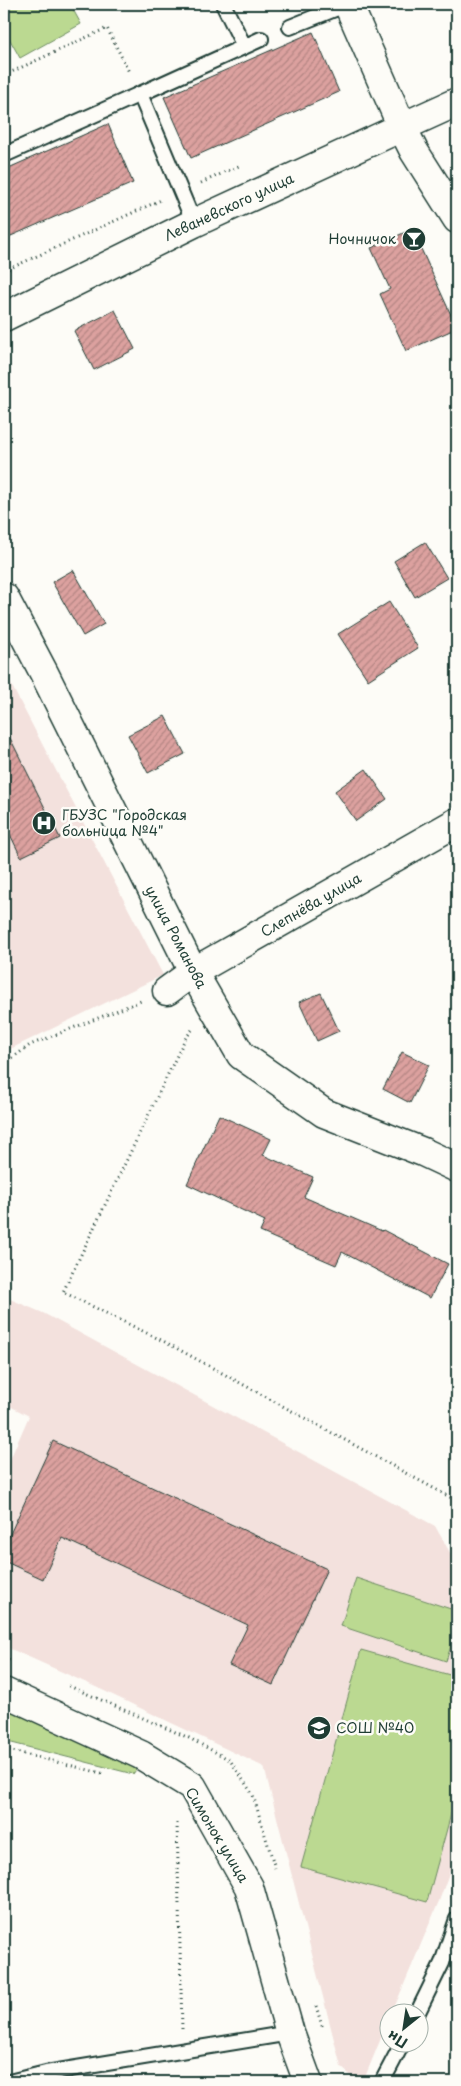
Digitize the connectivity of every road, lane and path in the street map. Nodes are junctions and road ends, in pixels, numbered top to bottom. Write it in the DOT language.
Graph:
graph roads {
  1 [pos="223,4"];
  2 [pos="348,4"];
  3 [pos="290,27"];
  4 [pos="261,39"];
  5 [pos="244,46"];
  6 [pos="4,72"];
  7 [pos="140,94"];
  8 [pos="457,102"];
  9 [pos="402,126"];
  10 [pos="4,155"];
  11 [pos="457,219"];
  12 [pos="194,223"];
  13 [pos="4,317"];
  14 [pos="4,597"];
  15 [pos="457,822"];
  16 [pos="193,972"];
  17 [pos="167,991"];
  18 [pos="211,1002"];
  19 [pos="4,1064"];
  20 [pos="457,1168"];
  21 [pos="457,1500"];
  22 [pos="4,1692"];
  23 [pos="4,1749"];
  24 [pos="109,1775"];
  25 [pos="177,1819"];
  26 [pos="457,1919"];
  27 [pos="422,2004"];
  28 [pos="290,2032"];
  29 [pos="182,2051"];
  30 [pos="397,2054"];
  31 [pos="10,2082"];
  32 [pos="308,2082"];
  33 [pos="382,2082"];
  1 -- 5 [label="lane"];
  2 -- 3 [label="lane"];
  2 -- 9 [label="street"];
  4 -- 5 [label="lane"];
  5 -- 7 [label="lane"];
  6 -- 7 [label="path"];
  7 -- 10 [label="lane"];
  7 -- 12 [label="lane"];
  8 -- 9 [label="street, Леваневского улица"];
  9 -- 11 [label="street"];
  9 -- 12 [label="street, Леваневского улица"];
  12 -- 13 [label="street, Леваневского улица"];
  14 -- 16 [label="street, улица Романова"];
  15 -- 16 [label="street, Слепнёва улица"];
  16 -- 17 [label="street, Слепнёва улица"];
  16 -- 18 [label="street, улица Романова"];
  17 -- 19 [label="path"];
  18 -- 20 [label="street, улица Романова"];
  18 -- 21 [label="path"];
  22 -- 28 [label="street, Симонок улица"];
  23 -- 24 [label="path"];
  25 -- 29 [label="path"];
  26 -- 27 [label="lane"];
  28 -- 29 [label="lane"];
  28 -- 32 [label="street, Симонок улица"];
  29 -- 31 [label="lane"];
  30 -- 33 [label="lane"];
}
